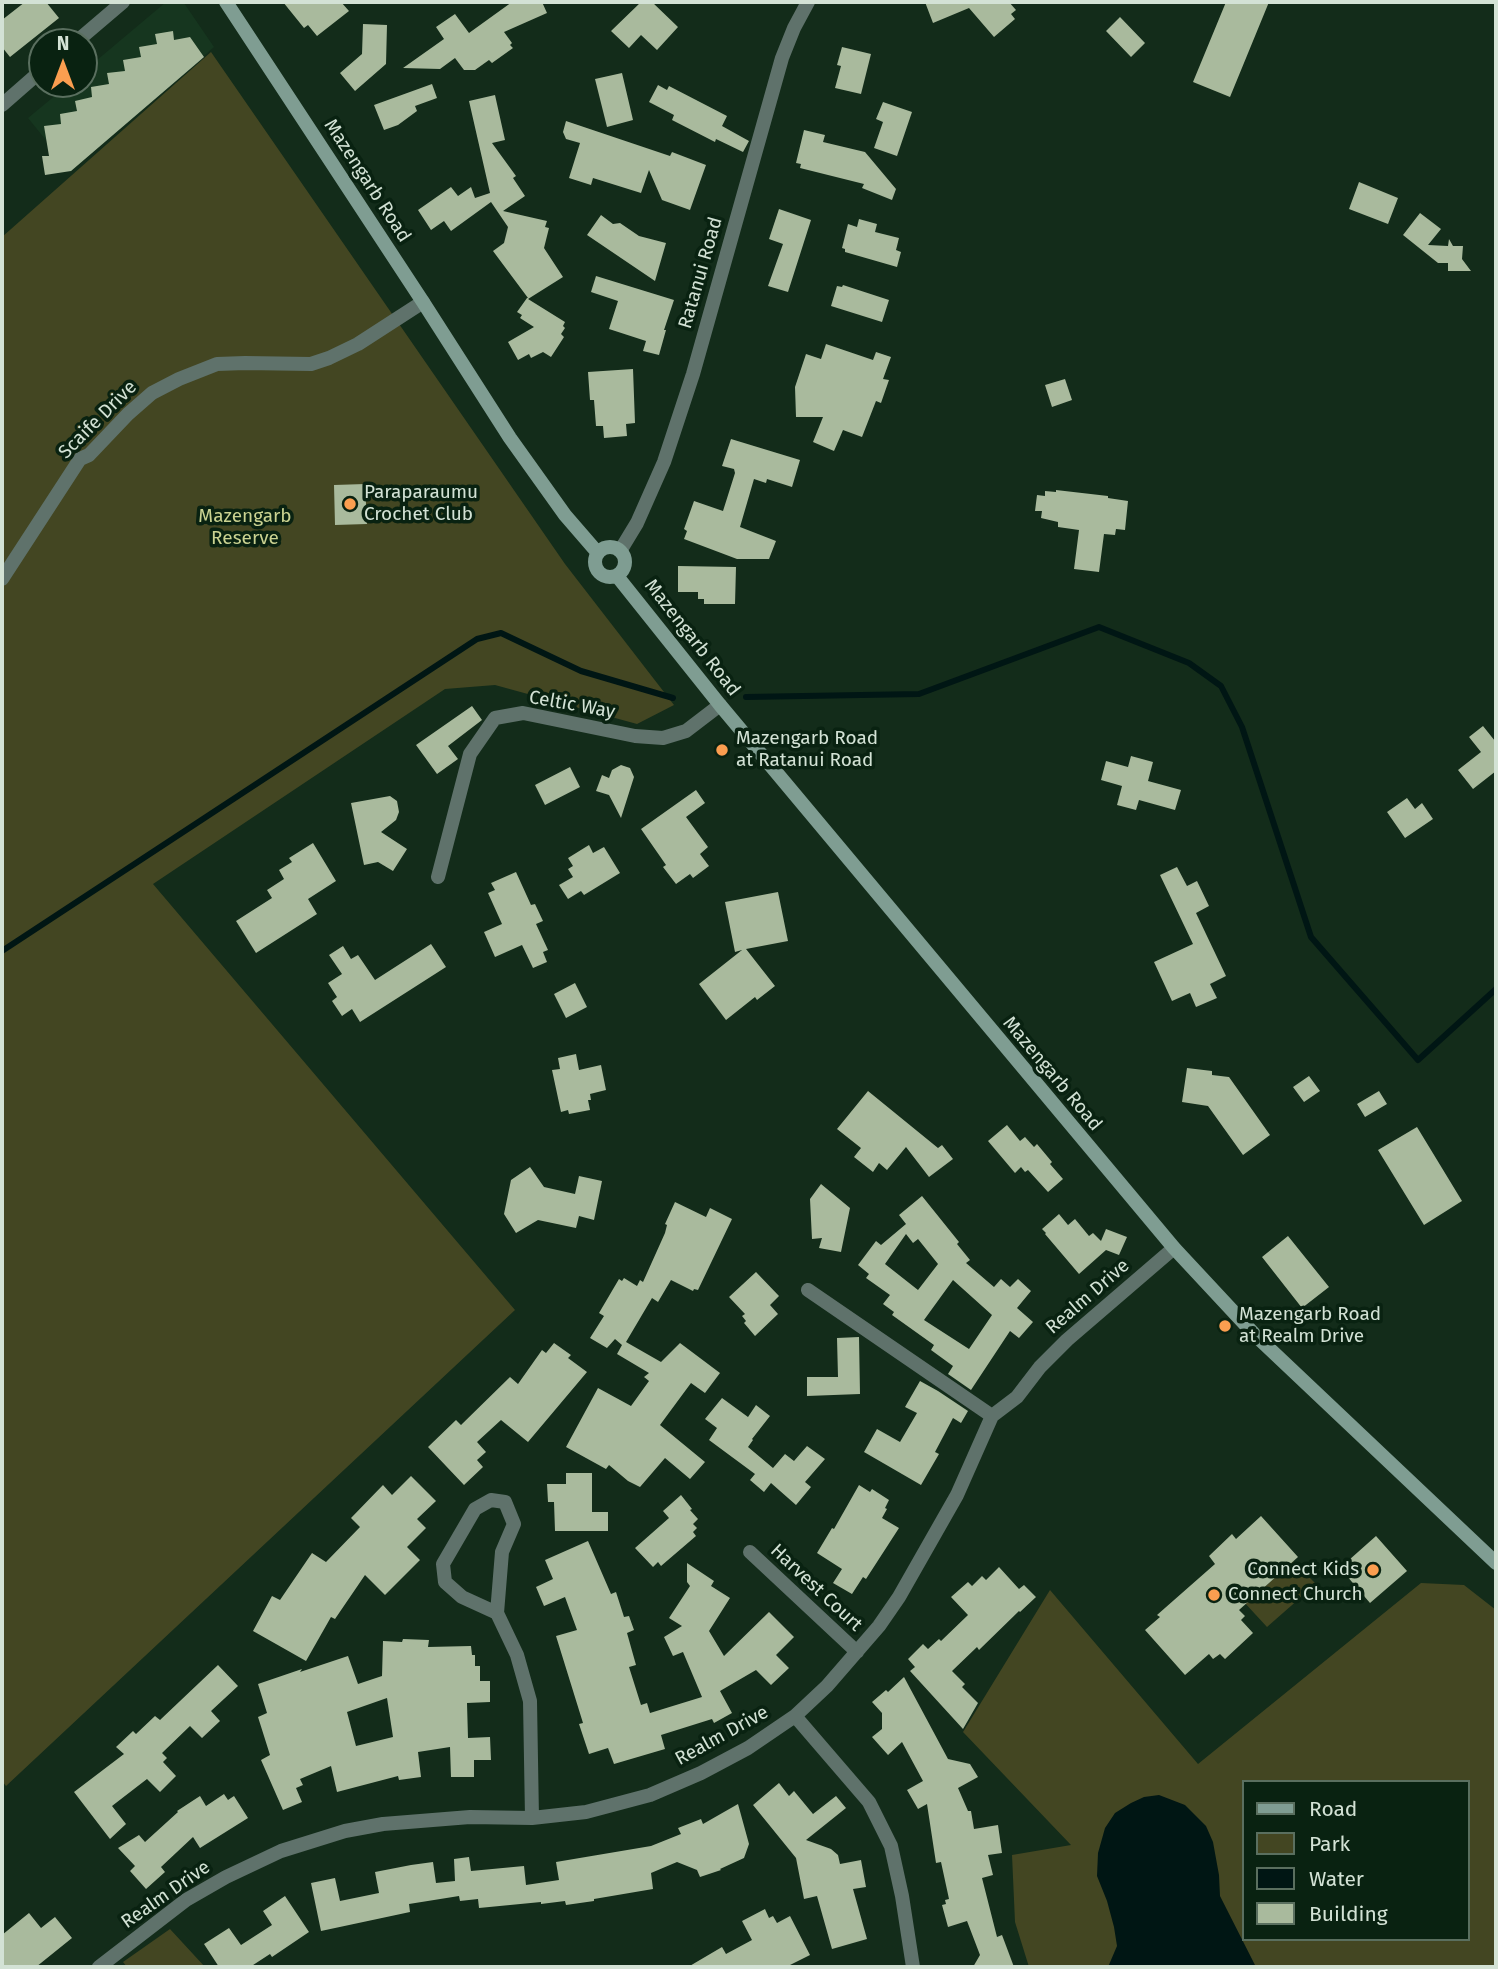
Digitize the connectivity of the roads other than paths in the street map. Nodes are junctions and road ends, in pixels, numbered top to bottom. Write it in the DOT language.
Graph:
graph roads {
  1 [pos="123,2"];
  2 [pos="226,2"];
  3 [pos="808,2"];
  4 [pos="92,28"];
  5 [pos="28,83"];
  6 [pos="2,105"];
  7 [pos="423,302"];
  8 [pos="620,551"];
  9 [pos="597,552"];
  10 [pos="617,576"];
  11 [pos="2,579"];
  12 [pos="719,705"];
  13 [pos="438,877"];
  14 [pos="1174,1248"];
  15 [pos="808,1290"];
  16 [pos="992,1416"];
  17 [pos="750,1552"];
  18 [pos="1496,1563"];
  19 [pos="497,1613"];
  20 [pos="857,1651"];
  21 [pos="795,1716"];
  22 [pos="532,1818"];
  23 [pos="99,1967"];
  24 [pos="911,1967"];
  1 -- 4 [label="street"];
  2 -- 7 [label="main road, Mazengarb Road"];
  3 -- 8 [label="street, Ratanui Road"];
  5 -- 6 [label="street"];
  7 -- 9 [label="main road, Mazengarb Road"];
  7 -- 11 [label="street, Scaife Drive"];
  8 -- 9 [label="main road"];
  8 -- 10 [label="main road, Mazengarb Road"];
  9 -- 10 [label="main road, Mazengarb Road"];
  10 -- 12 [label="main road, Mazengarb Road"];
  12 -- 13 [label="street, Celtic Way"];
  12 -- 14 [label="main road, Mazengarb Road"];
  14 -- 16 [label="street, Realm Drive"];
  14 -- 18 [label="main road, Mazengarb Road"];
  15 -- 16 [label="street"];
  16 -- 20 [label="street, Realm Drive"];
  17 -- 20 [label="street, Harvest Court"];
  19 -- 19 [label="street"];
  19 -- 22 [label="street"];
  20 -- 21 [label="street, Realm Drive"];
  21 -- 22 [label="street, Realm Drive"];
  21 -- 24 [label="street"];
  22 -- 23 [label="street, Realm Drive"];
}
